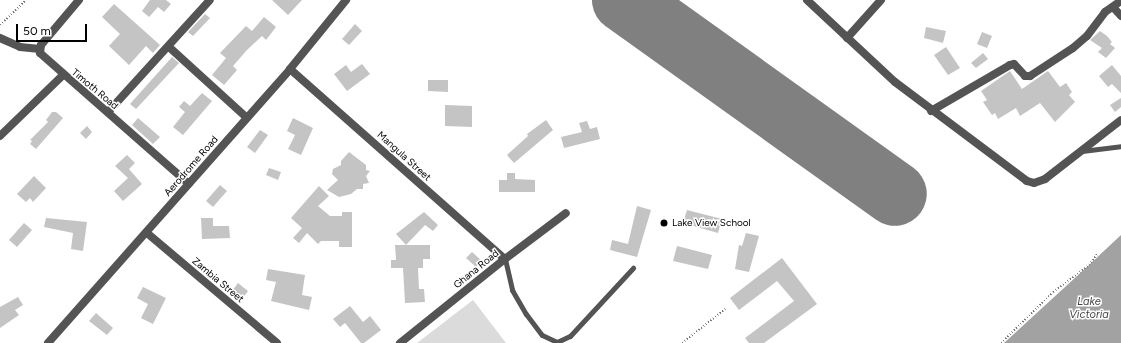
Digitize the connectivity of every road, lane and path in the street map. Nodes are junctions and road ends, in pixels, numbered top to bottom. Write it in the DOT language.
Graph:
graph roads {
  1 [pos="26,0"];
  2 [pos="79,0"];
  3 [pos="210,0"];
  4 [pos="346,0"];
  5 [pos="807,0"];
  6 [pos="881,0"];
  7 [pos="1121,1"];
  8 [pos="1113,7"];
  9 [pos="1121,16"];
  10 [pos="0,25"];
  11 [pos="0,38"];
  12 [pos="847,38"];
  13 [pos="169,47"];
  14 [pos="40,49"];
  15 [pos="290,69"];
  16 [pos="63,75"];
  17 [pos="930,111"];
  18 [pos="108,112"];
  19 [pos="247,118"];
  20 [pos="1121,120"];
  21 [pos="0,136"];
  22 [pos="1121,146"];
  23 [pos="1081,151"];
  24 [pos="188,184"];
  25 [pos="566,213"];
  26 [pos="147,233"];
  27 [pos="1097,254"];
  28 [pos="505,259"];
  29 [pos="633,268"];
  30 [pos="725,309"];
  31 [pos="48,343"];
  32 [pos="277,343"];
  33 [pos="400,343"];
  34 [pos="682,343"];
  35 [pos="1001,343"];
  1 -- 10 [label="path"];
  2 -- 14 [label="street"];
  3 -- 13 [label="street"];
  4 -- 15 [label="street, Aerodrome Road"];
  5 -- 12 [label="street"];
  6 -- 12 [label="street"];
  7 -- 8 [label="street"];
  8 -- 9 [label="street"];
  8 -- 17 [label="street"];
  11 -- 14 [label="street"];
  12 -- 17 [label="street"];
  13 -- 18 [label="street"];
  13 -- 19 [label="street"];
  14 -- 16 [label="street, Timoth Road"];
  15 -- 19 [label="street, Aerodrome Road"];
  15 -- 28 [label="street, Mangula Street"];
  16 -- 18 [label="street, Timoth Road"];
  16 -- 21 [label="street"];
  17 -- 23 [label="street"];
  18 -- 24 [label="street, Timoth Road"];
  19 -- 24 [label="street, Aerodrome Road"];
  20 -- 23 [label="street"];
  22 -- 23 [label="lane"];
  24 -- 26 [label="street, Aerodrome Road"];
  25 -- 28 [label="street, Ghana Road"];
  26 -- 31 [label="street, Aerodrome Road"];
  26 -- 32 [label="street, Zambia Street"];
  27 -- 35 [label="path"];
  28 -- 29 [label="lane"];
  28 -- 33 [label="street, Ghana Road"];
  30 -- 34 [label="path"];
}
